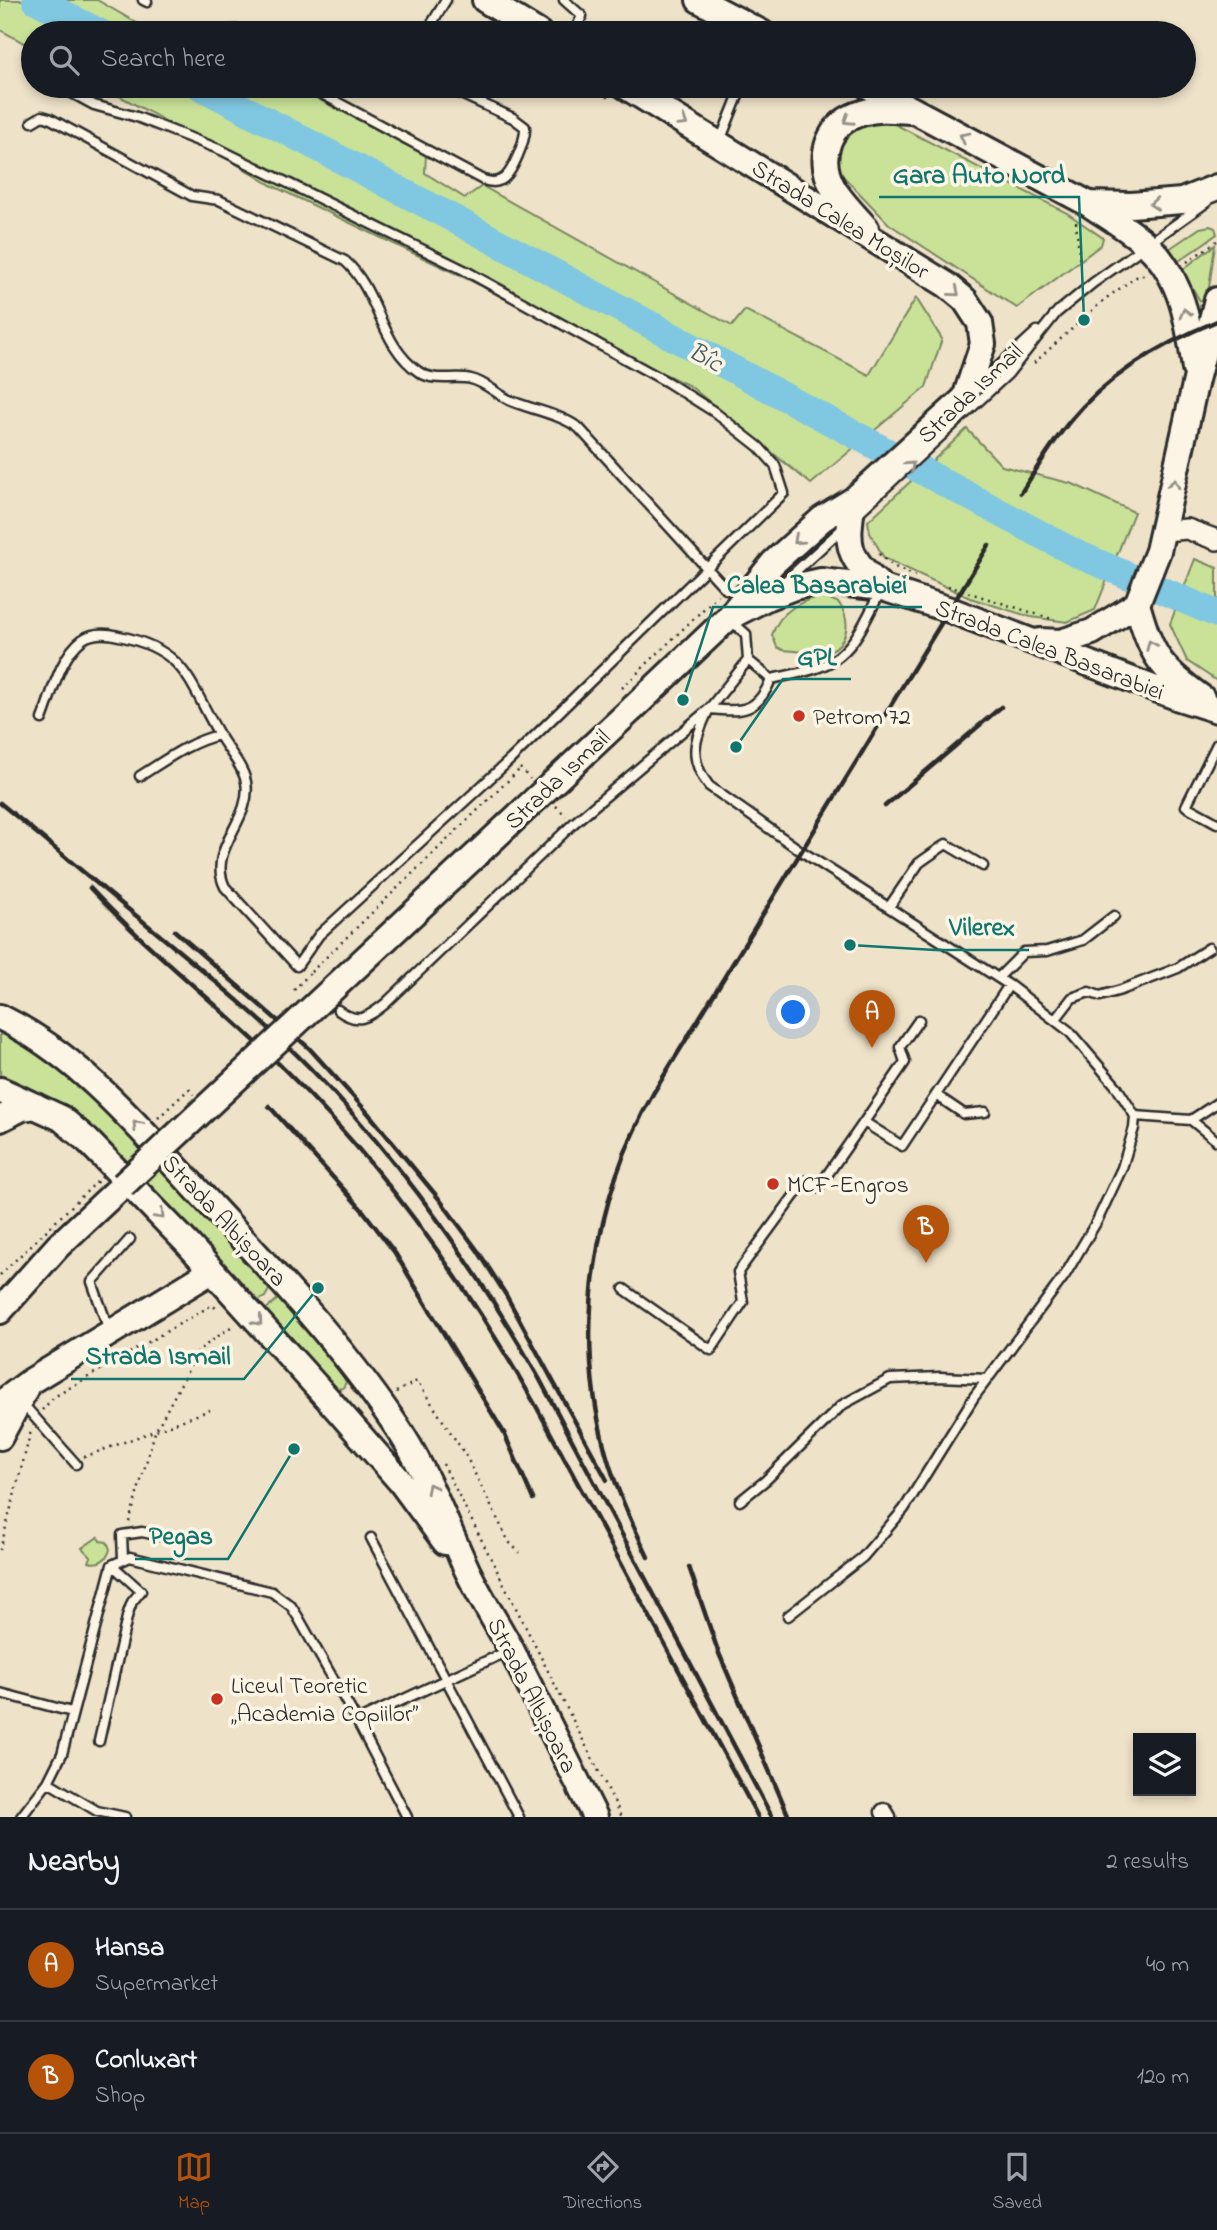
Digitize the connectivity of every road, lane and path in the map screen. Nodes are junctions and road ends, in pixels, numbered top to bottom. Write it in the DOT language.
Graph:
graph roads {
  1 [pos="446,0"];
  2 [pos="485,0"];
  3 [pos="564,0"];
  4 [pos="699,0"];
  5 [pos="433,21"];
  6 [pos="519,21"];
  7 [pos="580,21"];
  8 [pos="739,21"];
  9 [pos="81,98"];
  10 [pos="329,98"];
  11 [pos="470,98"];
  12 [pos="629,98"];
  13 [pos="737,98"];
  14 [pos="890,98"];
  15 [pos="914,111"];
  16 [pos="32,122"];
  17 [pos="719,144"];
  18 [pos="1217,187"];
  19 [pos="1217,195"];
  20 [pos="1083,213"];
  21 [pos="1217,241"];
  22 [pos="877,243"];
  23 [pos="1146,244"];
  24 [pos="1080,264"];
  25 [pos="1179,268"];
  26 [pos="1151,279"];
  27 [pos="1217,300"];
  28 [pos="1058,311"];
  29 [pos="1033,364"];
  30 [pos="1196,380"];
  31 [pos="965,398"];
  32 [pos="951,420"];
  33 [pos="855,510"];
  34 [pos="1217,540"];
  35 [pos="1161,541"];
  36 [pos="875,551"];
  37 [pos="709,568"];
  38 [pos="915,576"];
  39 [pos="938,584"];
  40 [pos="883,588"];
  41 [pos="726,589"];
  42 [pos="768,597"];
  43 [pos="1138,601"];
  44 [pos="728,618"];
  45 [pos="1055,620"];
  46 [pos="1029,641"];
  47 [pos="748,660"];
  48 [pos="771,679"];
  49 [pos="624,702"];
  50 [pos="709,709"];
  51 [pos="1217,709"];
  52 [pos="42,719"];
  53 [pos="219,735"];
  54 [pos="1217,744"];
  55 [pos="520,769"];
  56 [pos="140,776"];
  57 [pos="1217,823"];
  58 [pos="983,866"];
  59 [pos="889,907"];
  60 [pos="1114,916"];
  61 [pos="1209,948"];
  62 [pos="998,978"];
  63 [pos="1009,985"];
  64 [pos="300,994"];
  65 [pos="338,1010"];
  66 [pos="0,1017"];
  67 [pos="919,1020"];
  68 [pos="1055,1020"];
  69 [pos="0,1090"];
  70 [pos="194,1094"];
  71 [pos="936,1095"];
  72 [pos="1217,1103"];
  73 [pos="36,1106"];
  74 [pos="165,1112"];
  75 [pos="985,1112"];
  76 [pos="1135,1116"];
  77 [pos="0,1119"];
  78 [pos="1191,1120"];
  79 [pos="864,1122"];
  80 [pos="1217,1141"];
  81 [pos="130,1239"];
  82 [pos="212,1270"];
  83 [pos="624,1289"];
  84 [pos="220,1310"];
  85 [pos="0,1311"];
  86 [pos="228,1316"];
  87 [pos="110,1333"];
  88 [pos="358,1371"];
  89 [pos="987,1380"];
  90 [pos="397,1391"];
  91 [pos="17,1399"];
  92 [pos="329,1399"];
  93 [pos="402,1399"];
  94 [pos="210,1410"];
  95 [pos="155,1432"];
  96 [pos="0,1437"];
  97 [pos="455,1437"];
  98 [pos="440,1459"];
  99 [pos="78,1461"];
  100 [pos="740,1501"];
  101 [pos="122,1535"];
  102 [pos="166,1537"];
  103 [pos="371,1538"];
  104 [pos="0,1550"];
  105 [pos="520,1553"];
  106 [pos="123,1559"];
  107 [pos="112,1565"];
  108 [pos="468,1573"];
  109 [pos="788,1616"];
  110 [pos="511,1650"];
  111 [pos="447,1678"];
  112 [pos="0,1693"];
  113 [pos="72,1712"];
  114 [pos="357,1721"];
  115 [pos="99,1741"];
  116 [pos="48,1782"];
  117 [pos="21,1817"];
  118 [pos="125,1817"];
  119 [pos="407,1817"];
  120 [pos="519,1817"];
  121 [pos="595,1817"];
  122 [pos="622,1817"];
  1 -- 5 [label="lane"];
  2 -- 6 [label="main road"];
  3 -- 7 [label="lane"];
  4 -- 8 [label="main road"];
  9 -- 37 [label="lane"];
  10 -- 11 [label="lane"];
  12 -- 17 [label="main road, Strada Calea Moșilor, one-way"];
  13 -- 17 [label="lane"];
  14 -- 15 [label="main road"];
  20 -- 15 [label="main road, one-way"];
  15 -- 22 [label="main road, one-way"];
  16 -- 37 [label="lane"];
  17 -- 22 [label="main road, Strada Calea Moșilor"];
  18 -- 20 [label="main road, one-way"];
  19 -- 23 [label="lane, Strada Ismail"];
  20 -- 23 [label="main road"];
  20 -- 24 [label="path"];
  21 -- 25 [label="path"];
  22 -- 31 [label="main road, Strada Calea Moșilor, one-way"];
  23 -- 28 [label="lane, Strada Ismail"];
  30 -- 23 [label="main road, one-way"];
  26 -- 29 [label="path"];
  27 -- 30 [label="main road"];
  28 -- 31 [label="lane, Strada Ismail"];
  28 -- 32 [label="lane, Strada Ismail"];
  35 -- 30 [label="main road, one-way"];
  31 -- 32 [label="main road, Strada Ismail"];
  32 -- 33 [label="main road, Strada Ismail"];
  33 -- 40 [label="main road, Strada Calea Basarabiei"];
  33 -- 42 [label="lane, Strada Ismail"];
  33 -- 44 [label="main road, Strada Ismail, one-way"];
  34 -- 35 [label="street"];
  35 -- 43 [label="main road"];
  36 -- 38 [label="path"];
  37 -- 41 [label="lane"];
  37 -- 53 [label="lane"];
  39 -- 45 [label="path"];
  40 -- 42 [label="main road, Strada Calea Basarabiei"];
  40 -- 46 [label="main road, Strada Calea Basarabiei"];
  40 -- 48 [label="lane"];
  41 -- 49 [label="path"];
  42 -- 44 [label="main road, Strada Calea Basarabiei"];
  43 -- 46 [label="main road"];
  51 -- 43 [label="main road, one-way"];
  44 -- 47 [label="lane"];
  44 -- 49 [label="main road, Strada Ismail"];
  46 -- 51 [label="main road, Strada Calea Basarabiei"];
  47 -- 48 [label="lane"];
  47 -- 50 [label="lane"];
  48 -- 50 [label="lane"];
  49 -- 85 [label="main road, Strada Ismail, bridge"];
  50 -- 59 [label="lane"];
  50 -- 65 [label="lane"];
  52 -- 53 [label="lane"];
  53 -- 56 [label="lane"];
  54 -- 57 [label="lane"];
  55 -- 64 [label="path, bridge"];
  58 -- 59 [label="lane"];
  59 -- 62 [label="lane"];
  60 -- 62 [label="lane"];
  61 -- 68 [label="lane"];
  62 -- 63 [label="lane"];
  63 -- 68 [label="lane"];
  63 -- 71 [label="lane"];
  88 -- 66 [label="main road, Strada Albișoara, one-way"];
  67 -- 79 [label="lane"];
  68 -- 76 [label="lane"];
  69 -- 73 [label="main road, Strada Albișoara"];
  70 -- 74 [label="path"];
  71 -- 75 [label="lane"];
  71 -- 79 [label="lane"];
  72 -- 78 [label="lane"];
  73 -- 77 [label="main road"];
  73 -- 82 [label="main road, Strada Albișoara, one-way"];
  76 -- 78 [label="lane"];
  76 -- 89 [label="lane"];
  78 -- 80 [label="lane"];
  79 -- 83 [label="lane"];
  81 -- 87 [label="lane"];
  82 -- 87 [label="main road"];
  82 -- 92 [label="main road, Strada Albișoara, one-way"];
  84 -- 91 [label="path"];
  86 -- 95 [label="path"];
  87 -- 91 [label="main road"];
  88 -- 92 [label="main road"];
  108 -- 88 [label="main road, Strada Albișoara, one-way"];
  89 -- 100 [label="lane"];
  89 -- 109 [label="lane"];
  90 -- 93 [label="path"];
  91 -- 96 [label="main road"];
  91 -- 99 [label="lane"];
  91 -- 104 [label="path"];
  92 -- 108 [label="main road, Strada Albișoara"];
  94 -- 95 [label="path"];
  95 -- 99 [label="path"];
  95 -- 101 [label="path"];
  97 -- 105 [label="path"];
  98 -- 122 [label="path"];
  101 -- 102 [label="lane"];
  101 -- 106 [label="lane"];
  103 -- 111 [label="lane"];
  106 -- 107 [label="lane"];
  106 -- 114 [label="lane"];
  107 -- 113 [label="lane"];
  107 -- 115 [label="lane"];
  108 -- 110 [label="main road, Strada Albișoara"];
  110 -- 111 [label="lane"];
  110 -- 121 [label="main road, Strada Albișoara"];
  111 -- 114 [label="lane"];
  111 -- 120 [label="lane"];
  112 -- 113 [label="lane"];
  113 -- 116 [label="lane"];
  114 -- 119 [label="lane"];
  116 -- 117 [label="lane"];
  116 -- 118 [label="lane"];
}
